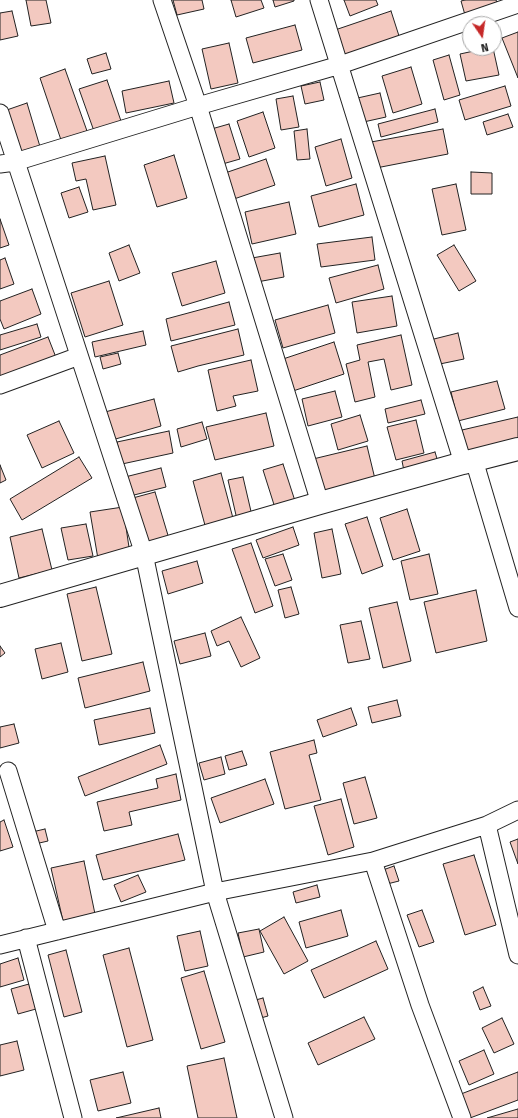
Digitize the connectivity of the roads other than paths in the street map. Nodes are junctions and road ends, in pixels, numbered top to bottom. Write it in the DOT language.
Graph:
graph roads {
  1 [pos="162,0"];
  2 [pos="320,0"];
  3 [pos="518,4"];
  4 [pos="340,65"];
  5 [pos="198,106"];
  6 [pos="0,113"];
  7 [pos="8,163"];
  8 [pos="79,356"];
  9 [pos="0,384"];
  10 [pos="518,449"];
  11 [pos="469,462"];
  12 [pos="320,503"];
  13 [pos="144,554"];
  14 [pos="0,596"];
  15 [pos="518,608"];
  16 [pos="8,771"];
  17 [pos="518,810"];
  18 [pos="487,825"];
  19 [pos="373,861"];
  20 [pos="215,892"];
  21 [pos="57,931"];
  22 [pos="26,938"];
  23 [pos="0,945"];
  24 [pos="518,955"];
  25 [pos="72,1118"];
  26 [pos="284,1118"];
  27 [pos="462,1118"];
  1 -- 5 [label="street"];
  2 -- 4 [label="street"];
  3 -- 4 [label="street"];
  4 -- 5 [label="street"];
  4 -- 11 [label="street"];
  5 -- 7 [label="street"];
  5 -- 12 [label="street"];
  6 -- 7 [label="street"];
  7 -- 8 [label="street"];
  8 -- 9 [label="street"];
  8 -- 13 [label="street"];
  10 -- 11 [label="street"];
  11 -- 12 [label="street"];
  11 -- 15 [label="street"];
  12 -- 13 [label="street"];
  13 -- 14 [label="street"];
  13 -- 20 [label="street"];
  16 -- 21 [label="street"];
  17 -- 18 [label="street"];
  18 -- 19 [label="street"];
  18 -- 24 [label="street"];
  19 -- 20 [label="street"];
  19 -- 27 [label="street"];
  20 -- 21 [label="street"];
  20 -- 26 [label="street"];
  21 -- 22 [label="street"];
  22 -- 23 [label="street"];
  22 -- 25 [label="street"];
}
